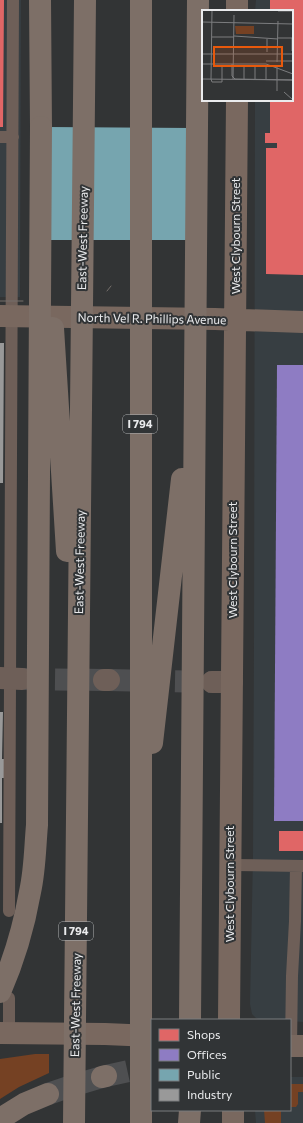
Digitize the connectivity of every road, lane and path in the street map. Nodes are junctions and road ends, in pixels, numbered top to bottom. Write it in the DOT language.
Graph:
graph roads {
  1 [pos="13,0"];
  2 [pos="40,0"];
  3 [pos="85,0"];
  4 [pos="141,0"];
  5 [pos="198,0"];
  6 [pos="238,0"];
  7 [pos="237,10"];
  8 [pos="237,101"];
  9 [pos="41,127"];
  10 [pos="0,137"];
  11 [pos="13,137"];
  12 [pos="6,316"];
  13 [pos="235,321"];
  14 [pos="303,322"];
  15 [pos="196,363"];
  16 [pos="6,492"];
  17 [pos="11,678"];
  18 [pos="78,739"];
  19 [pos="140,847"];
  20 [pos="5,858"];
  21 [pos="230,865"];
  22 [pos="299,866"];
  23 [pos="9,911"];
  24 [pos="4,995"];
  25 [pos="190,1019"];
  26 [pos="229,1019"];
  27 [pos="4,1033"];
  28 [pos="151,1036"];
  29 [pos="295,1046"];
  30 [pos="48,1094"];
  31 [pos="190,1111"];
  32 [pos="233,1111"];
  33 [pos="0,1119"];
  34 [pos="74,1123"];
  35 [pos="141,1123"];
  36 [pos="190,1123"];
  37 [pos="233,1123"];
  1 -- 11 [label="lane"];
  2 -- 9 [label="highway"];
  3 -- 18 [label="highway, East-West Freeway / I 794, bridge"];
  4 -- 19 [label="highway, I 794, bridge"];
  5 -- 15 [label="highway, bridge"];
  6 -- 7 [label="main road"];
  8 -- 13 [label="main road, West Clybourn Street"];
  9 -- 18 [label="highway, bridge"];
  9 -- 24 [label="highway, bridge"];
  10 -- 11 [label="lane"];
  11 -- 12 [label="lane"];
  12 -- 13 [label="main road, North Vel R. Phillips Avenue"];
  12 -- 16 [label="lane"];
  13 -- 14 [label="main road, North Vel R. Phillips Avenue"];
  13 -- 21 [label="main road, West Clybourn Street"];
  15 -- 19 [label="highway, bridge"];
  15 -- 25 [label="highway, bridge"];
  16 -- 17 [label="lane"];
  17 -- 20 [label="lane"];
  18 -- 34 [label="highway, East-West Freeway / I 794, bridge"];
  19 -- 35 [label="highway, I 794, bridge"];
  20 -- 23 [label="lane"];
  21 -- 22 [label="lane"];
  21 -- 26 [label="main road, West Clybourn Street"];
  22 -- 29 [label="lane"];
  24 -- 27 [label="lane"];
  27 -- 28 [label="main road"];
  30 -- 33 [label="highway"];
  31 -- 36 [label="highway"];
  32 -- 37 [label="main road"];
}
